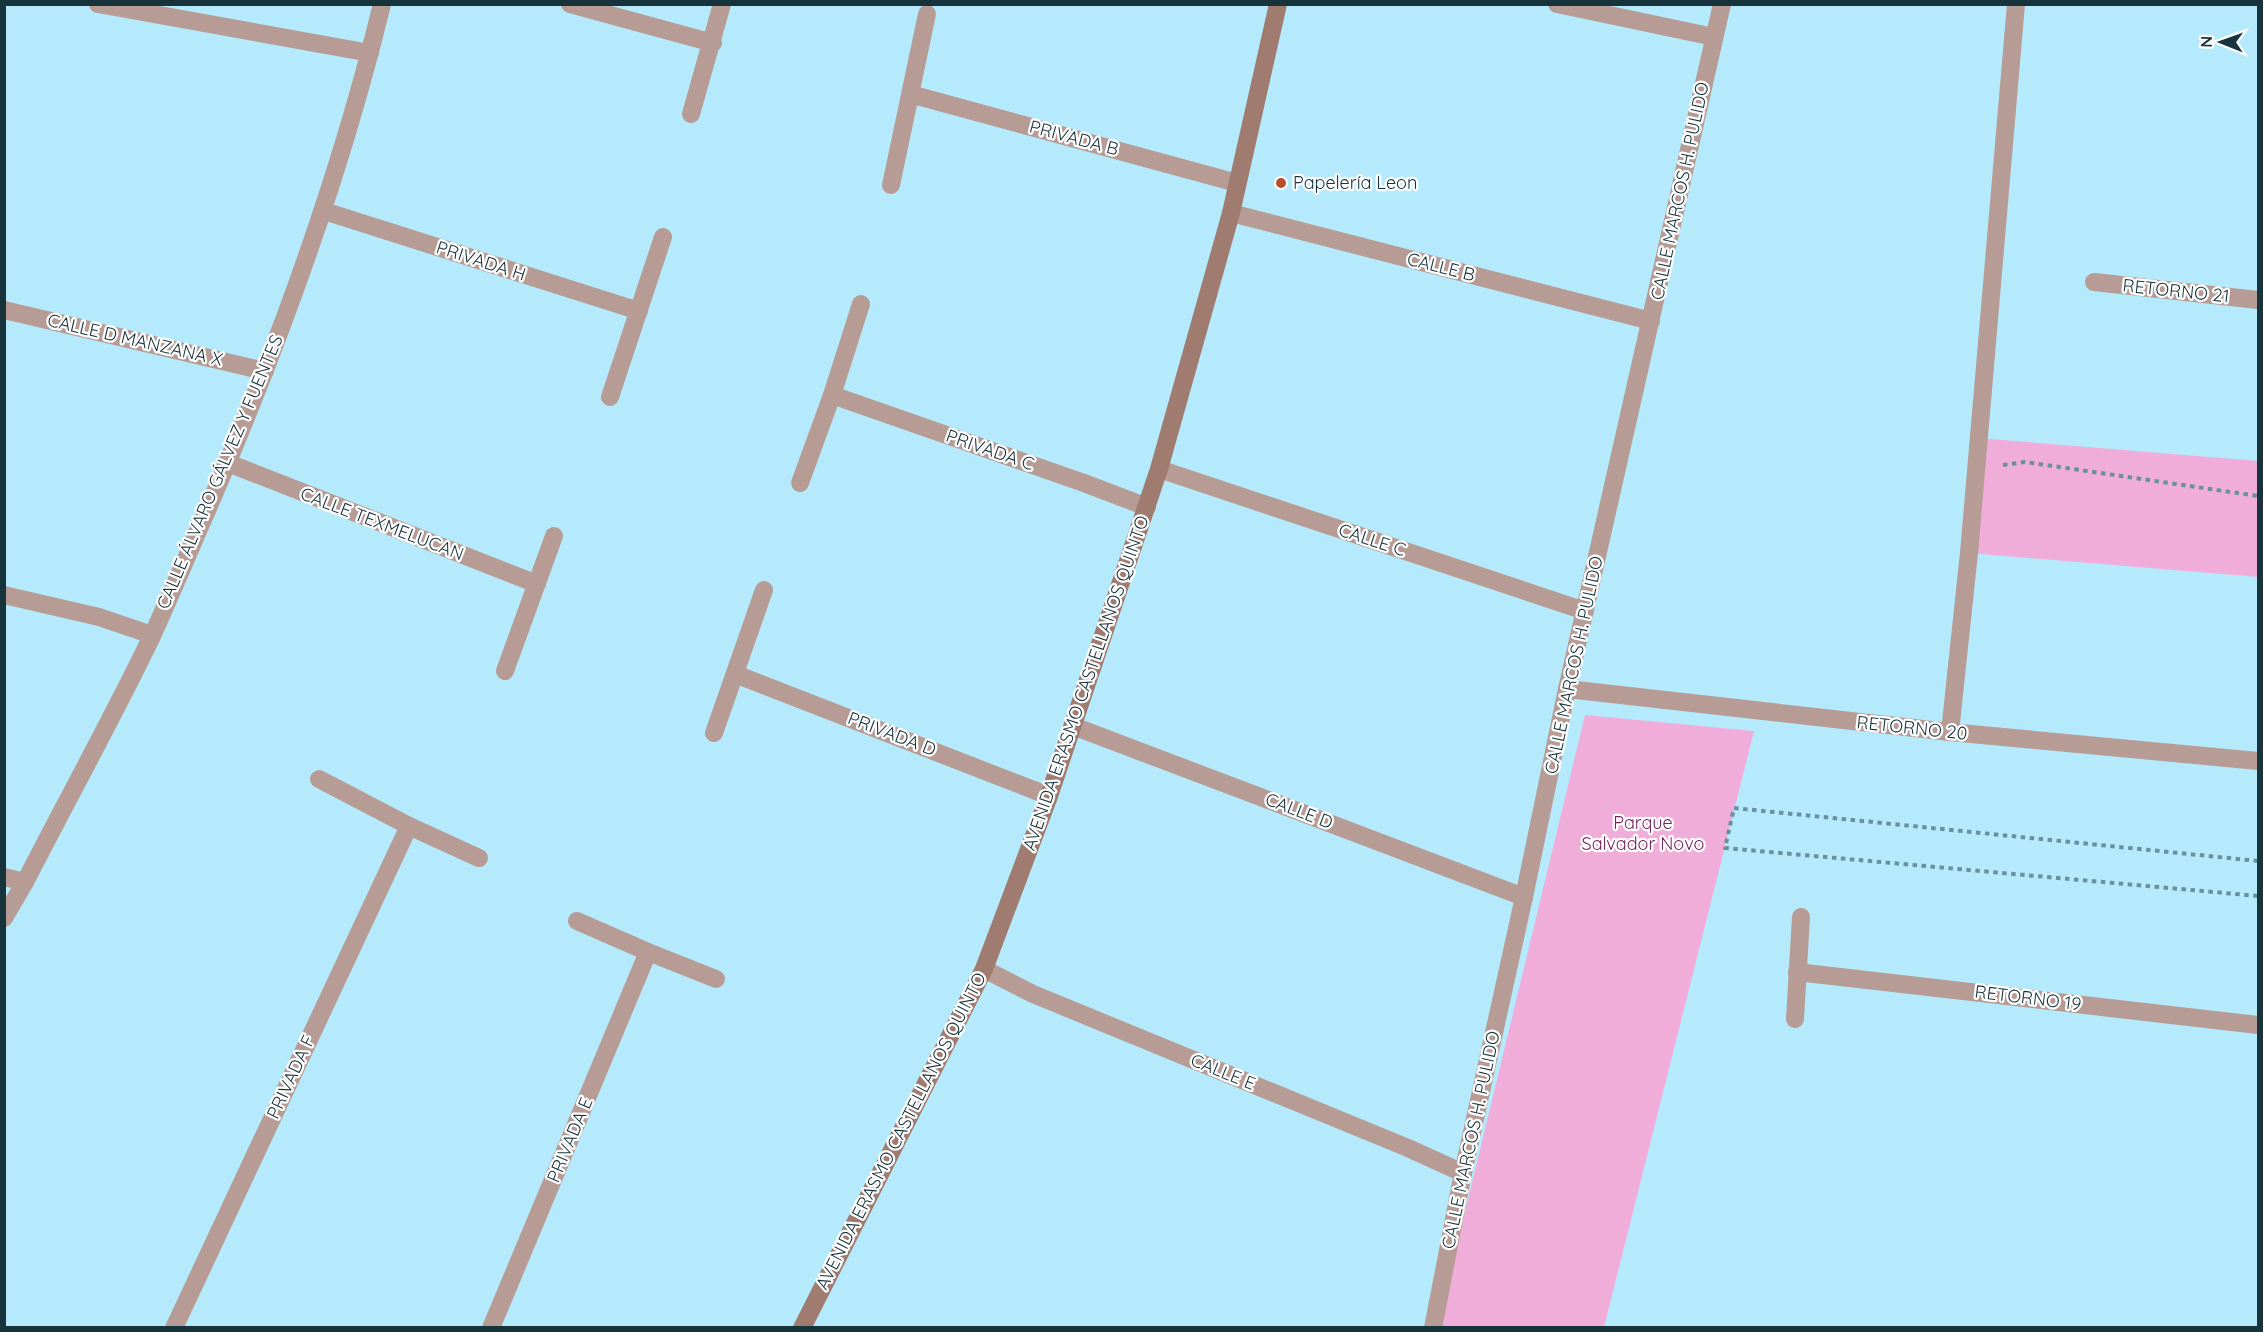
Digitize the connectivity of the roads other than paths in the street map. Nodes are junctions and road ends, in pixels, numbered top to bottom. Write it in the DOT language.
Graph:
graph roads {
  1 [pos="98,4"];
  2 [pos="382,4"];
  3 [pos="570,4"];
  4 [pos="722,4"];
  5 [pos="1278,4"];
  6 [pos="1557,4"];
  7 [pos="1722,4"];
  8 [pos="2016,4"];
  9 [pos="927,14"];
  10 [pos="1714,37"];
  11 [pos="713,43"];
  12 [pos="370,52"];
  13 [pos="910,94"];
  14 [pos="691,114"];
  15 [pos="1237,183"];
  16 [pos="891,185"];
  17 [pos="324,211"];
  18 [pos="1231,213"];
  19 [pos="663,237"];
  20 [pos="2094,282"];
  21 [pos="2259,300"];
  22 [pos="861,304"];
  23 [pos="4,310"];
  24 [pos="639,311"];
  25 [pos="1651,321"];
  26 [pos="265,371"];
  27 [pos="832,395"];
  28 [pos="610,397"];
  29 [pos="228,463"];
  30 [pos="1159,469"];
  31 [pos="800,483"];
  32 [pos="1147,507"];
  33 [pos="554,537"];
  34 [pos="537,584"];
  35 [pos="764,590"];
  36 [pos="4,595"];
  37 [pos="1585,611"];
  38 [pos="152,635"];
  39 [pos="505,671"];
  40 [pos="735,674"];
  41 [pos="1567,689"];
  42 [pos="1073,726"];
  43 [pos="1950,732"];
  44 [pos="714,733"];
  45 [pos="2259,761"];
  46 [pos="319,779"];
  47 [pos="1049,796"];
  48 [pos="409,826"];
  49 [pos="479,858"];
  50 [pos="4,877"];
  51 [pos="25,882"];
  52 [pos="1524,897"];
  53 [pos="1801,917"];
  54 [pos="4,918"];
  55 [pos="577,921"];
  56 [pos="648,952"];
  57 [pos="984,969"];
  58 [pos="1797,972"];
  59 [pos="716,979"];
  60 [pos="1795,1018"];
  61 [pos="2259,1025"];
  62 [pos="1463,1173"];
  63 [pos="174,1328"];
  64 [pos="491,1328"];
  65 [pos="802,1328"];
  66 [pos="1433,1328"];
  1 -- 12 [label="street"];
  2 -- 12 [label="street, CALLE ÁLVARO GÁLVEZ Y FUENTES"];
  3 -- 11 [label="street"];
  4 -- 11 [label="street"];
  5 -- 15 [label="street, AVENIDA ERASMO CASTELLANOS QUINTO"];
  6 -- 10 [label="street"];
  7 -- 10 [label="street, CALLE MARCOS H. PULIDO"];
  8 -- 43 [label="street"];
  9 -- 13 [label="street"];
  10 -- 25 [label="street, CALLE MARCOS H. PULIDO"];
  11 -- 14 [label="street"];
  12 -- 17 [label="street, CALLE ÁLVARO GÁLVEZ Y FUENTES"];
  13 -- 15 [label="street, PRIVADA B"];
  13 -- 16 [label="street"];
  15 -- 18 [label="street, AVENIDA ERASMO CASTELLANOS QUINTO"];
  17 -- 24 [label="street, PRIVADA H"];
  17 -- 26 [label="street, CALLE ÁLVARO GÁLVEZ Y FUENTES"];
  18 -- 25 [label="street, CALLE B"];
  18 -- 30 [label="street, AVENIDA ERASMO CASTELLANOS QUINTO"];
  19 -- 24 [label="street"];
  20 -- 21 [label="street, RETORNO 21"];
  22 -- 27 [label="street"];
  23 -- 26 [label="street, CALLE D MANZANA X"];
  24 -- 28 [label="street"];
  25 -- 37 [label="street, CALLE MARCOS H. PULIDO"];
  26 -- 29 [label="street, CALLE ÁLVARO GÁLVEZ Y FUENTES"];
  27 -- 31 [label="street"];
  27 -- 32 [label="street, PRIVADA C"];
  29 -- 34 [label="street, CALLE TEXMELUCAN"];
  29 -- 38 [label="street, CALLE ÁLVARO GÁLVEZ Y FUENTES"];
  30 -- 32 [label="street, AVENIDA ERASMO CASTELLANOS QUINTO"];
  30 -- 37 [label="street, CALLE C"];
  32 -- 42 [label="street, AVENIDA ERASMO CASTELLANOS QUINTO"];
  33 -- 34 [label="street"];
  34 -- 39 [label="street"];
  35 -- 40 [label="street"];
  36 -- 38 [label="street"];
  37 -- 41 [label="street, CALLE MARCOS H. PULIDO"];
  38 -- 51 [label="street, CALLE ÁLVARO GÁLVEZ Y FUENTES"];
  40 -- 44 [label="street"];
  40 -- 47 [label="street, PRIVADA D"];
  41 -- 43 [label="street, RETORNO 20"];
  41 -- 52 [label="street, CALLE MARCOS H. PULIDO"];
  42 -- 47 [label="street, AVENIDA ERASMO CASTELLANOS QUINTO"];
  42 -- 52 [label="street, CALLE D"];
  43 -- 45 [label="street, RETORNO 20"];
  46 -- 48 [label="street"];
  47 -- 57 [label="street, AVENIDA ERASMO CASTELLANOS QUINTO"];
  48 -- 49 [label="street"];
  48 -- 63 [label="street, PRIVADA F"];
  50 -- 51 [label="street"];
  51 -- 54 [label="street, CALLE ÁLVARO GÁLVEZ Y FUENTES"];
  52 -- 62 [label="street, CALLE MARCOS H. PULIDO"];
  53 -- 58 [label="street"];
  55 -- 56 [label="street"];
  56 -- 59 [label="street"];
  56 -- 64 [label="street, PRIVADA E"];
  57 -- 62 [label="street, CALLE E"];
  57 -- 65 [label="street, AVENIDA ERASMO CASTELLANOS QUINTO"];
  58 -- 60 [label="street"];
  58 -- 61 [label="street, RETORNO 19"];
  62 -- 66 [label="street, CALLE MARCOS H. PULIDO"];
}
